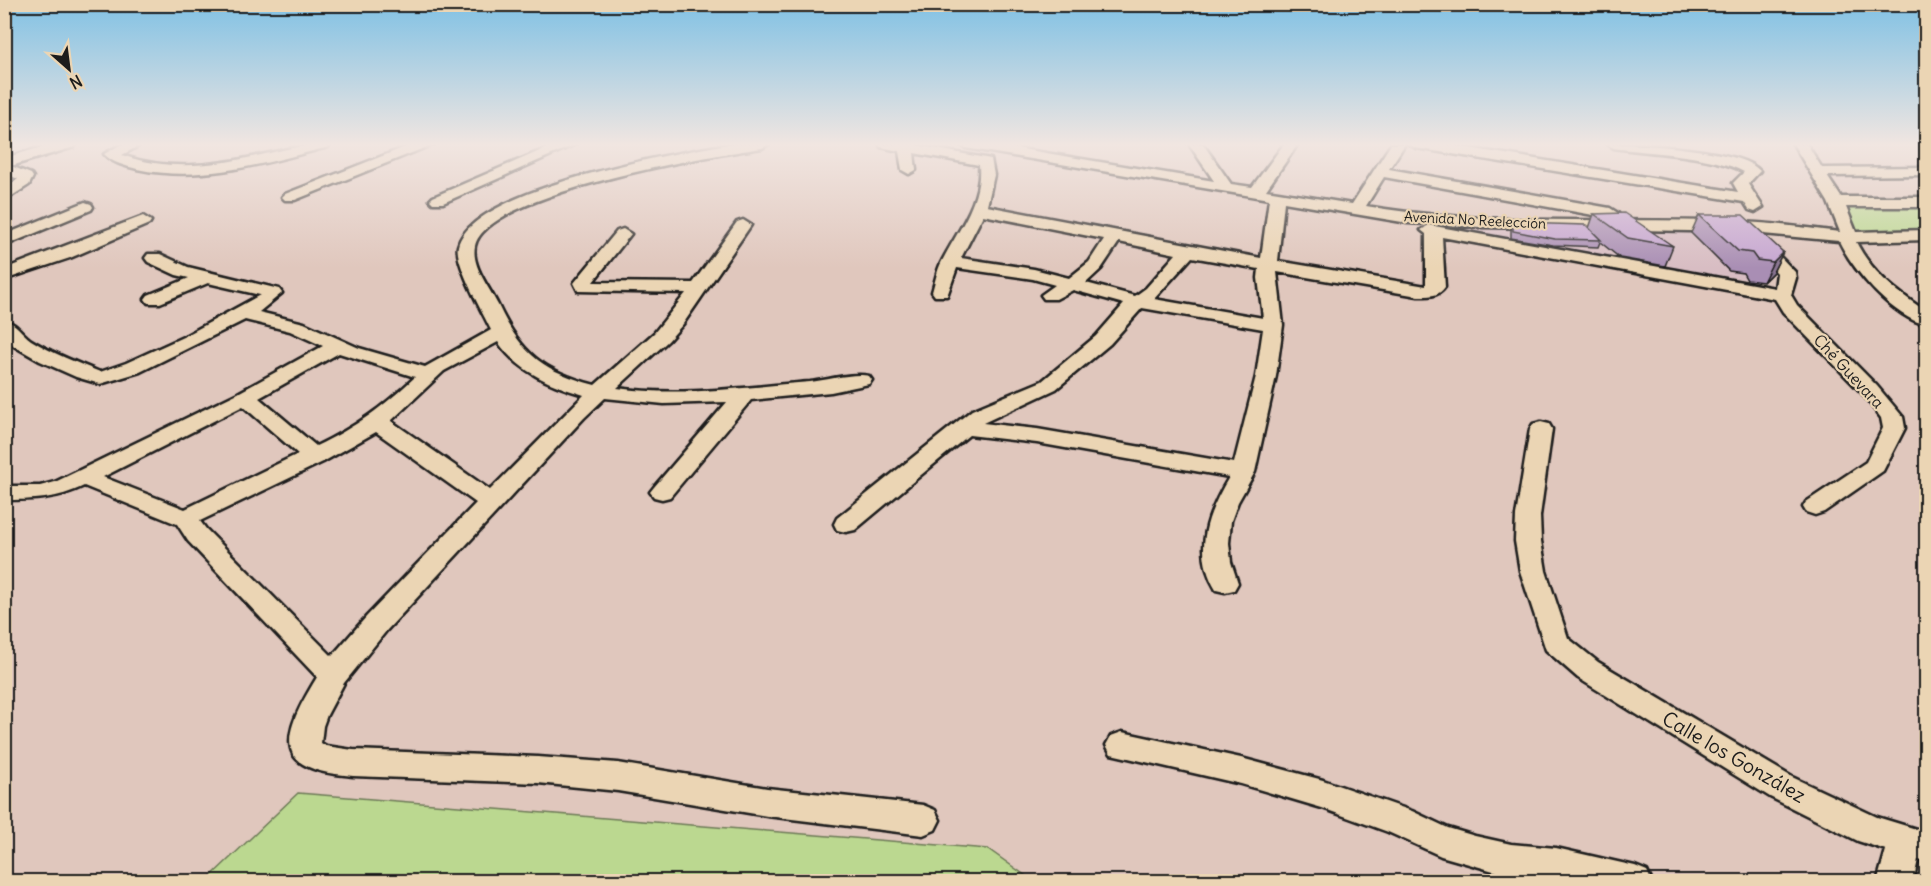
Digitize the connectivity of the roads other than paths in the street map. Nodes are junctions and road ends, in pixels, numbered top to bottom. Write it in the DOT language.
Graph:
graph roads {
  1 [pos="18,185"];
  2 [pos="320,185"];
  3 [pos="472,185"];
  4 [pos="572,185"];
  5 [pos="985,185"];
  6 [pos="1206,185"];
  7 [pos="1224,185"];
  8 [pos="1260,185"];
  9 [pos="1373,185"];
  10 [pos="1456,185"];
  11 [pos="1671,185"];
  12 [pos="1741,185"];
  13 [pos="1826,185"];
  14 [pos="1227,189"];
  15 [pos="1254,194"];
  16 [pos="4,197"];
  17 [pos="290,197"];
  18 [pos="1277,198"];
  19 [pos="1749,198"];
  20 [pos="438,200"];
  21 [pos="1836,202"];
  22 [pos="1926,202"];
  23 [pos="85,207"];
  24 [pos="977,209"];
  25 [pos="1356,210"];
  26 [pos="1408,218"];
  27 [pos="142,220"];
  28 [pos="1671,224"];
  29 [pos="743,225"];
  30 [pos="1742,227"];
  31 [pos="1770,228"];
  32 [pos="1434,232"];
  33 [pos="623,234"];
  34 [pos="1115,235"];
  35 [pos="1926,235"];
  36 [pos="1845,237"];
  37 [pos="4,241"];
  38 [pos="1188,251"];
  39 [pos="154,258"];
  40 [pos="950,262"];
  41 [pos="1268,264"];
  42 [pos="4,275"];
  43 [pos="204,278"];
  44 [pos="1072,284"];
  45 [pos="696,288"];
  46 [pos="941,292"];
  47 [pos="1050,295"];
  48 [pos="1782,295"];
  49 [pos="154,299"];
  50 [pos="1138,302"];
  51 [pos="244,314"];
  52 [pos="1926,319"];
  53 [pos="1273,325"];
  54 [pos="7,329"];
  55 [pos="500,333"];
  56 [pos="337,346"];
  57 [pos="428,374"];
  58 [pos="862,380"];
  59 [pos="598,391"];
  60 [pos="745,394"];
  61 [pos="245,397"];
  62 [pos="376,422"];
  63 [pos="965,428"];
  64 [pos="1541,429"];
  65 [pos="315,457"];
  66 [pos="1243,472"];
  67 [pos="82,477"];
  68 [pos="662,492"];
  69 [pos="4,493"];
  70 [pos="491,502"];
  71 [pos="1815,507"];
  72 [pos="186,518"];
  73 [pos="846,524"];
  74 [pos="1225,583"];
  75 [pos="333,675"];
  76 [pos="1122,746"];
  77 [pos="923,820"];
  78 [pos="1916,844"];
  79 [pos="1635,882"];
  80 [pos="1895,882"];
  1 -- 16 [label="street"];
  2 -- 17 [label="street"];
  3 -- 20 [label="street"];
  4 -- 55 [label="street"];
  5 -- 24 [label="street"];
  6 -- 14 [label="street, Avenida No Reelección"];
  7 -- 14 [label="street"];
  8 -- 15 [label="street"];
  9 -- 25 [label="street"];
  10 -- 28 [label="street"];
  11 -- 19 [label="street"];
  12 -- 19 [label="street"];
  13 -- 21 [label="street"];
  14 -- 15 [label="street, Avenida No Reelección"];
  15 -- 18 [label="street, Avenida No Reelección"];
  18 -- 25 [label="street, Avenida No Reelección"];
  18 -- 41 [label="street"];
  19 -- 31 [label="street"];
  21 -- 22 [label="street"];
  21 -- 36 [label="street"];
  23 -- 37 [label="street"];
  24 -- 34 [label="street"];
  24 -- 40 [label="street"];
  25 -- 26 [label="street, Avenida No Reelección"];
  26 -- 28 [label="street, Avenida No Reelección"];
  26 -- 32 [label="street"];
  27 -- 42 [label="street"];
  28 -- 30 [label="street, Avenida No Reelección"];
  29 -- 45 [label="street"];
  30 -- 31 [label="street, Avenida No Reelección"];
  30 -- 48 [label="street"];
  31 -- 36 [label="street, Avenida No Reelección"];
  32 -- 41 [label="street"];
  32 -- 48 [label="street"];
  33 -- 45 [label="street"];
  34 -- 38 [label="street"];
  34 -- 44 [label="street"];
  35 -- 36 [label="street, Avenida No Reelección"];
  36 -- 52 [label="street"];
  38 -- 41 [label="street"];
  38 -- 50 [label="street"];
  39 -- 43 [label="street"];
  40 -- 44 [label="street"];
  40 -- 46 [label="street"];
  41 -- 53 [label="street"];
  43 -- 49 [label="street"];
  43 -- 51 [label="street"];
  44 -- 47 [label="street"];
  44 -- 50 [label="street"];
  45 -- 59 [label="street"];
  48 -- 71 [label="street, Ché Guevara"];
  50 -- 53 [label="street"];
  50 -- 63 [label="street"];
  51 -- 54 [label="street"];
  51 -- 56 [label="street"];
  53 -- 66 [label="street"];
  55 -- 57 [label="street"];
  55 -- 59 [label="street"];
  56 -- 57 [label="street"];
  56 -- 61 [label="street"];
  57 -- 62 [label="street"];
  58 -- 60 [label="street"];
  59 -- 60 [label="street"];
  59 -- 70 [label="street"];
  60 -- 68 [label="street"];
  61 -- 65 [label="street"];
  61 -- 67 [label="street"];
  62 -- 65 [label="street"];
  62 -- 70 [label="street"];
  63 -- 66 [label="street"];
  63 -- 73 [label="street"];
  64 -- 78 [label="street, Calle los González"];
  65 -- 72 [label="street"];
  66 -- 74 [label="street"];
  67 -- 69 [label="street"];
  67 -- 72 [label="street"];
  70 -- 75 [label="street"];
  72 -- 75 [label="street"];
  75 -- 77 [label="street"];
  76 -- 79 [label="street"];
  78 -- 80 [label="street"];
}
